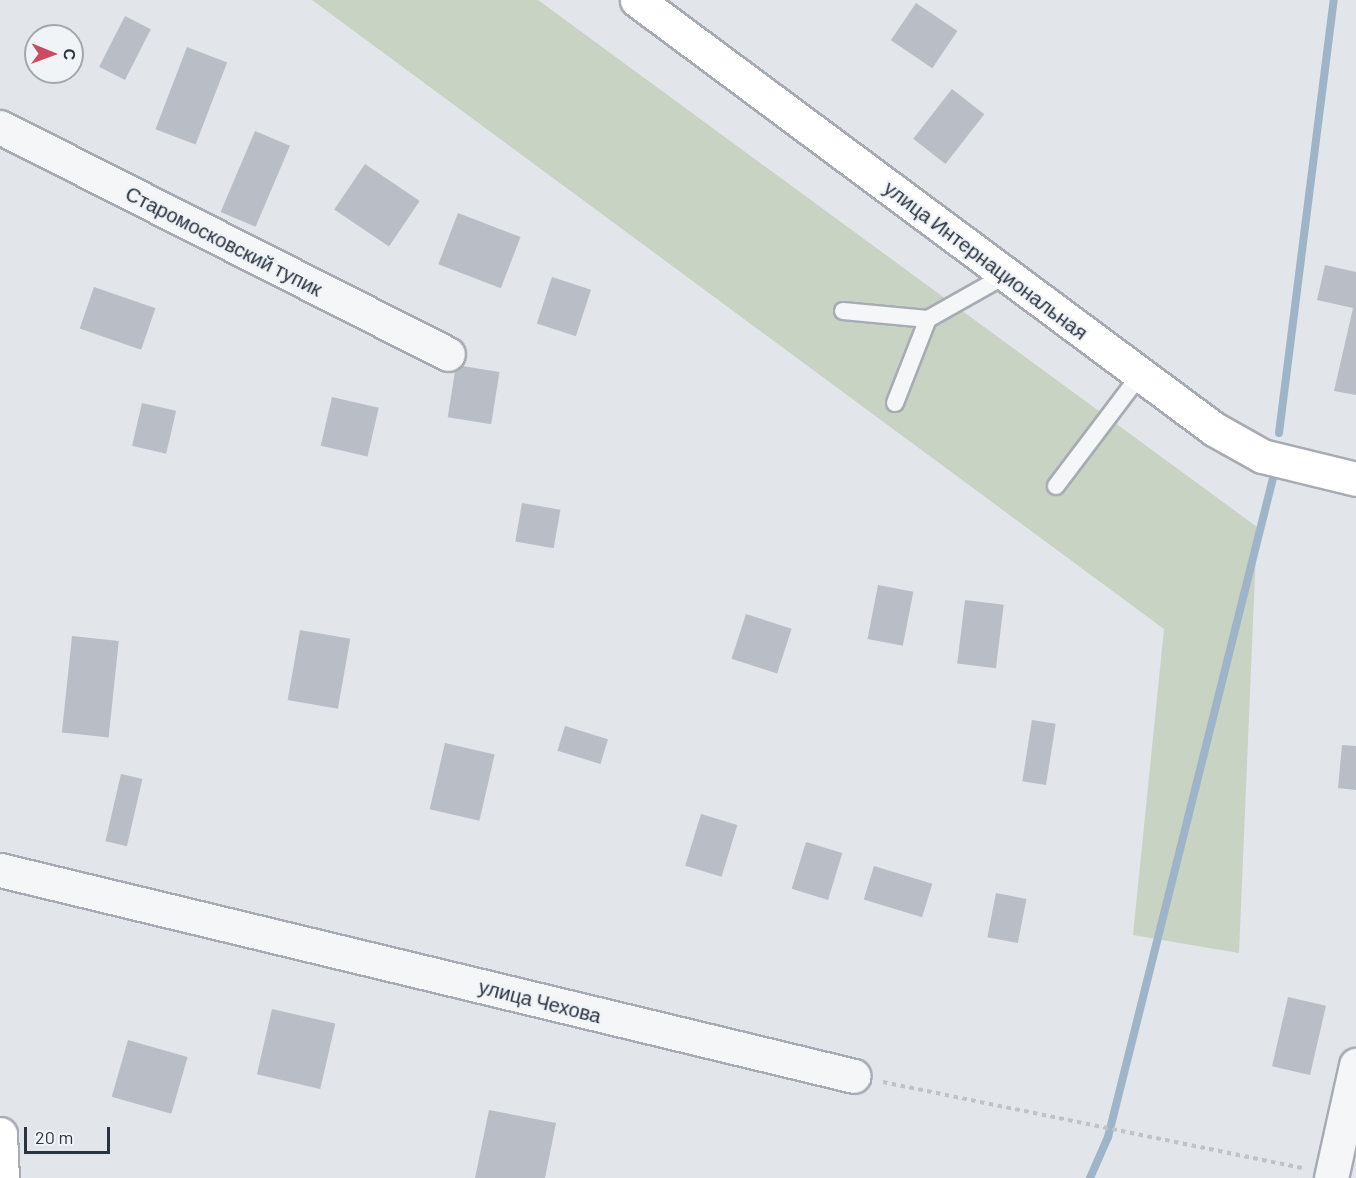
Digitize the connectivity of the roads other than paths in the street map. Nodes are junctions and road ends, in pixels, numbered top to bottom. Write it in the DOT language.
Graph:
graph roads {
  1 [pos="637,0"];
  2 [pos="0,127"];
  3 [pos="1006,275"];
  4 [pos="843,311"];
  5 [pos="928,320"];
  6 [pos="448,354"];
  7 [pos="1140,375"];
  8 [pos="895,403"];
  9 [pos="1356,479"];
  10 [pos="1056,486"];
  11 [pos="0,870"];
  12 [pos="1356,1065"];
  13 [pos="854,1076"];
  14 [pos="0,1134"];
  15 [pos="1336,1177"];
  16 [pos="2,1178"];
  1 -- 3 [label="main road, улица Интернациональная"];
  2 -- 6 [label="street, Старомосковский тупик"];
  3 -- 5 [label="lane"];
  3 -- 7 [label="main road, улица Интернациональная"];
  4 -- 5 [label="lane"];
  5 -- 8 [label="lane"];
  7 -- 9 [label="main road, улица Интернациональная"];
  7 -- 10 [label="lane"];
  11 -- 13 [label="street, улица Чехова"];
  12 -- 15 [label="street"];
  14 -- 16 [label="main road"];
}
